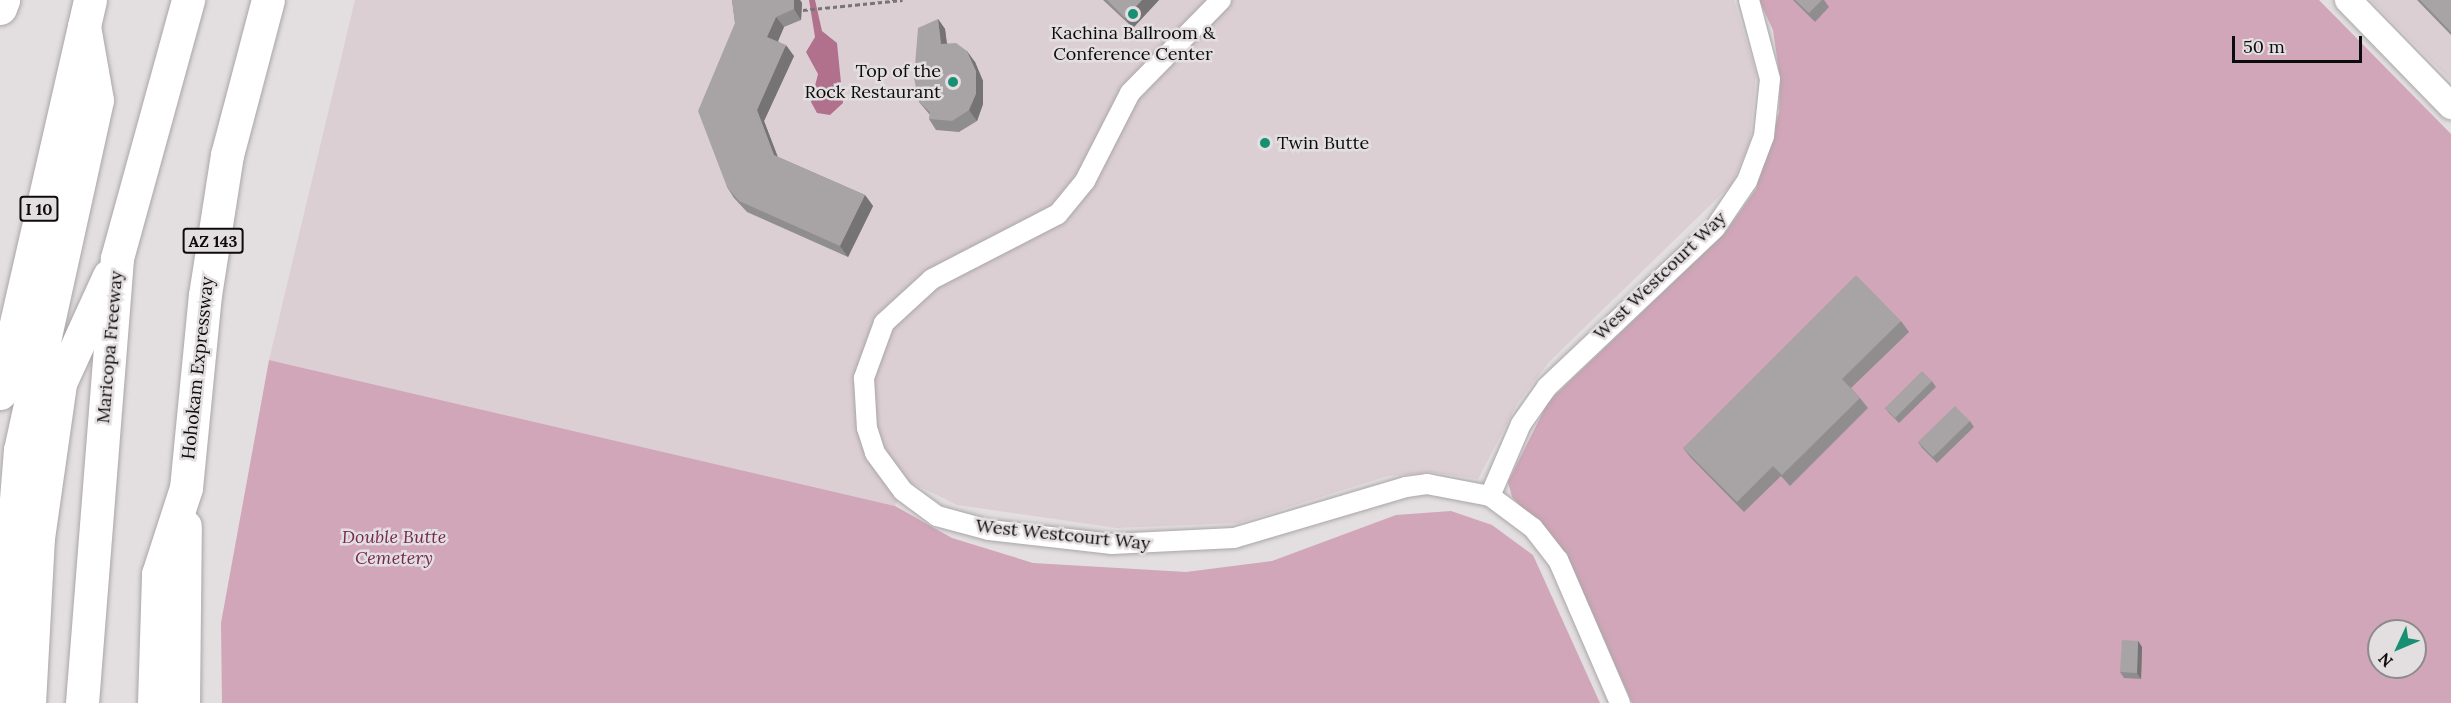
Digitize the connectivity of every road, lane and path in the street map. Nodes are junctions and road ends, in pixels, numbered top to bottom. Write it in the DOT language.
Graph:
graph roads {
  1 [pos="3,0"];
  2 [pos="188,0"];
  3 [pos="268,0"];
  4 [pos="902,0"];
  5 [pos="1221,0"];
  6 [pos="1749,0"];
  7 [pos="2348,0"];
  8 [pos="0,8"];
  9 [pos="803,10"];
  10 [pos="87,13"];
  11 [pos="2451,106"];
  12 [pos="117,258"];
  13 [pos="0,393"];
  14 [pos="186,488"];
  15 [pos="1490,496"];
  16 [pos="0,698"];
  17 [pos="28,703"];
  18 [pos="82,703"];
  19 [pos="154,703"];
  20 [pos="183,703"];
  21 [pos="1620,703"];
  1 -- 8 [label="highway"];
  2 -- 12 [label="highway, Maricopa Freeway"];
  3 -- 14 [label="highway, Hohokam Expressway / AZ 143"];
  4 -- 9 [label="path"];
  5 -- 15 [label="street, West Westcourt Way"];
  6 -- 15 [label="street, West Westcourt Way"];
  7 -- 11 [label="street"];
  10 -- 13 [label="highway, I 10"];
  10 -- 16 [label="highway"];
  12 -- 17 [label="highway"];
  12 -- 18 [label="highway, Maricopa Freeway"];
  14 -- 19 [label="highway, Hohokam Expressway / AZ 143"];
  14 -- 20 [label="highway"];
  15 -- 21 [label="street, West Westcourt Way"];
}
